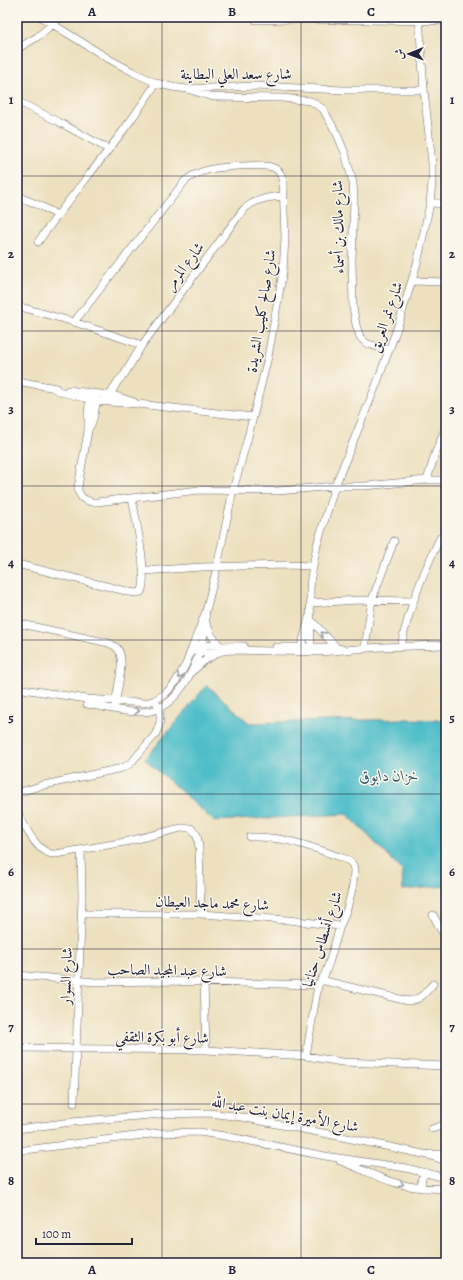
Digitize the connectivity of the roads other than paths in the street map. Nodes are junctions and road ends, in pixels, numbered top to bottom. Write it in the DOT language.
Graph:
graph roads {
  1 [pos="41,17"];
  2 [pos="61,17"];
  3 [pos="419,19"];
  4 [pos="256,20"];
  5 [pos="446,21"];
  6 [pos="52,24"];
  7 [pos="17,49"];
  8 [pos="156,82"];
  9 [pos="187,89"];
  10 [pos="424,90"];
  11 [pos="17,101"];
  12 [pos="108,149"];
  13 [pos="17,196"];
  14 [pos="284,196"];
  15 [pos="430,203"];
  16 [pos="446,204"];
  17 [pos="57,215"];
  18 [pos="38,242"];
  19 [pos="412,282"];
  20 [pos="446,282"];
  21 [pos="17,306"];
  22 [pos="74,322"];
  23 [pos="142,345"];
  24 [pos="389,351"];
  25 [pos="17,381"];
  26 [pos="93,397"];
  27 [pos="112,399"];
  28 [pos="253,417"];
  29 [pos="446,427"];
  30 [pos="427,480"];
  31 [pos="446,480"];
  32 [pos="335,486"];
  33 [pos="233,490"];
  34 [pos="132,498"];
  35 [pos="440,538"];
  36 [pos="394,541"];
  37 [pos="17,564"];
  38 [pos="313,566"];
  39 [pos="217,567"];
  40 [pos="143,571"];
  41 [pos="372,600"];
  42 [pos="413,601"];
  43 [pos="310,603"];
  44 [pos="206,611"];
  45 [pos="310,618"];
  46 [pos="206,622"];
  47 [pos="17,623"];
  48 [pos="446,645"];
  49 [pos="402,646"];
  50 [pos="197,648"];
  51 [pos="220,648"];
  52 [pos="365,648"];
  53 [pos="302,649"];
  54 [pos="311,649"];
  55 [pos="340,649"];
  56 [pos="187,678"];
  57 [pos="17,688"];
  58 [pos="155,700"];
  59 [pos="115,705"];
  60 [pos="159,708"];
  61 [pos="17,793"];
  62 [pos="17,812"];
  63 [pos="250,837"];
  64 [pos="81,851"];
  65 [pos="82,914"];
  66 [pos="201,914"];
  67 [pos="432,915"];
  68 [pos="340,926"];
  69 [pos="446,939"];
  70 [pos="17,975"];
  71 [pos="79,981"];
  72 [pos="204,982"];
  73 [pos="319,983"];
  74 [pos="433,984"];
  75 [pos="17,1048"];
  76 [pos="76,1048"];
  77 [pos="206,1050"];
  78 [pos="306,1056"];
  79 [pos="446,1066"];
  80 [pos="74,1103"];
  81 [pos="446,1124"];
  82 [pos="17,1129"];
  83 [pos="432,1129"];
  84 [pos="17,1151"];
  85 [pos="428,1155"];
  86 [pos="446,1155"];
  87 [pos="325,1156"];
  88 [pos="446,1161"];
  89 [pos="378,1164"];
  90 [pos="426,1173"];
  91 [pos="375,1175"];
  92 [pos="446,1178"];
  93 [pos="423,1188"];
  94 [pos="446,1189"];
  1 -- 6 [label="street, شارع سعد العلي البطاينة"];
  2 -- 6 [label="street"];
  3 -- 4 [label="street"];
  3 -- 5 [label="street"];
  3 -- 10 [label="street, شارع نمر العريق"];
  6 -- 7 [label="street"];
  6 -- 8 [label="street, شارع سعد العلي البطاينة"];
  8 -- 9 [label="street, شارع سعد العلي البطاينة"];
  8 -- 12 [label="street"];
  9 -- 10 [label="street, شارع سعد العلي البطاينة"];
  9 -- 24 [label="street, شارع مالك بن أسماء"];
  10 -- 15 [label="street, شارع نمر العريق"];
  11 -- 12 [label="street"];
  12 -- 17 [label="street"];
  13 -- 17 [label="street"];
  14 -- 22 [label="street, شارع صالح كليب الشريدة"];
  14 -- 23 [label="street, شارع المرمر"];
  14 -- 28 [label="street, شارع صالح كليب الشريدة"];
  15 -- 16 [label="street"];
  15 -- 19 [label="street, شارع نمر العريق"];
  17 -- 18 [label="street"];
  19 -- 20 [label="street"];
  19 -- 24 [label="street, شارع نمر العريق"];
  21 -- 22 [label="street"];
  22 -- 23 [label="street"];
  23 -- 27 [label="street, شارع المرمر"];
  24 -- 32 [label="street, شارع نمر العريق"];
  25 -- 26 [label="street"];
  26 -- 27 [label="street"];
  26 -- 34 [label="street"];
  27 -- 28 [label="street"];
  28 -- 33 [label="street, شارع صالح كليب الشريدة"];
  29 -- 30 [label="street"];
  30 -- 31 [label="street"];
  30 -- 32 [label="street"];
  32 -- 33 [label="street"];
  32 -- 38 [label="street, شارع نمر العريق"];
  33 -- 34 [label="street"];
  33 -- 39 [label="street, شارع صالح كليب الشريدة"];
  34 -- 40 [label="street"];
  35 -- 42 [label="street"];
  36 -- 41 [label="street"];
  37 -- 40 [label="street"];
  38 -- 39 [label="street"];
  38 -- 43 [label="street, شارع نمر العريق"];
  39 -- 40 [label="street"];
  39 -- 44 [label="street, شارع صالح كليب الشريدة"];
  41 -- 42 [label="street"];
  41 -- 43 [label="street"];
  41 -- 52 [label="street"];
  42 -- 49 [label="street"];
  43 -- 45 [label="street, شارع نمر العريق"];
  44 -- 46 [label="street"];
  44 -- 50 [label="street"];
  45 -- 53 [label="street, شارع نمر العريق"];
  45 -- 54 [label="street, شارع نمر العريق"];
  55 -- 45 [label="street, one-way"];
  46 -- 50 [label="street"];
  46 -- 51 [label="street"];
  47 -- 59 [label="street"];
  48 -- 49 [label="street"];
  49 -- 52 [label="street"];
  50 -- 51 [label="street"];
  50 -- 56 [label="street"];
  50 -- 58 [label="street, one-way"];
  51 -- 53 [label="street"];
  51 -- 56 [label="street"];
  52 -- 55 [label="street"];
  53 -- 54 [label="street"];
  54 -- 55 [label="street"];
  56 -- 60 [label="street"];
  57 -- 59 [label="street"];
  58 -- 59 [label="street"];
  58 -- 60 [label="street"];
  59 -- 60 [label="street, one-way"];
  60 -- 61 [label="street"];
  62 -- 64 [label="street"];
  63 -- 68 [label="street, شارع أنسطاس حنانيا"];
  64 -- 65 [label="street, شارع السوار"];
  64 -- 66 [label="street"];
  65 -- 66 [label="street, شارع محمد ماجد العيطان"];
  65 -- 71 [label="street, شارع السوار"];
  66 -- 68 [label="street, شارع محمد ماجد العيطان"];
  67 -- 69 [label="street"];
  68 -- 73 [label="street, شارع أنسطاس حنانيا"];
  70 -- 71 [label="street, شارع عبد المجيد الصاحب"];
  71 -- 72 [label="street, شارع عبد المجيد الصاحب"];
  71 -- 76 [label="street, شارع السوار"];
  72 -- 73 [label="street, شارع عبد المجيد الصاحب"];
  72 -- 77 [label="street"];
  73 -- 74 [label="street, شارع عبد المجيد الصاحب"];
  73 -- 78 [label="street, شارع أنسطاس حنانيا"];
  75 -- 76 [label="street, شارع أبو بكرة الثقفي"];
  76 -- 77 [label="street, شارع أبو بكرة الثقفي"];
  76 -- 80 [label="street, شارع السوار"];
  77 -- 78 [label="street, شارع أبو بكرة الثقفي"];
  78 -- 79 [label="street, شارع أبو بكرة الثقفي"];
  81 -- 83 [label="street"];
  82 -- 85 [label="street, شارع الأميرة إيمان بنت عبد الله"];
  84 -- 87 [label="street"];
  85 -- 86 [label="street, شارع الأميرة إيمان بنت عبد الله"];
  85 -- 88 [label="street, شارع الأميرة إيمان بنت عبد الله"];
  87 -- 89 [label="street"];
  87 -- 91 [label="street"];
  89 -- 90 [label="street"];
  89 -- 91 [label="street"];
  90 -- 92 [label="street"];
  90 -- 93 [label="street"];
  91 -- 93 [label="street, one-way"];
  93 -- 94 [label="street"];
}
